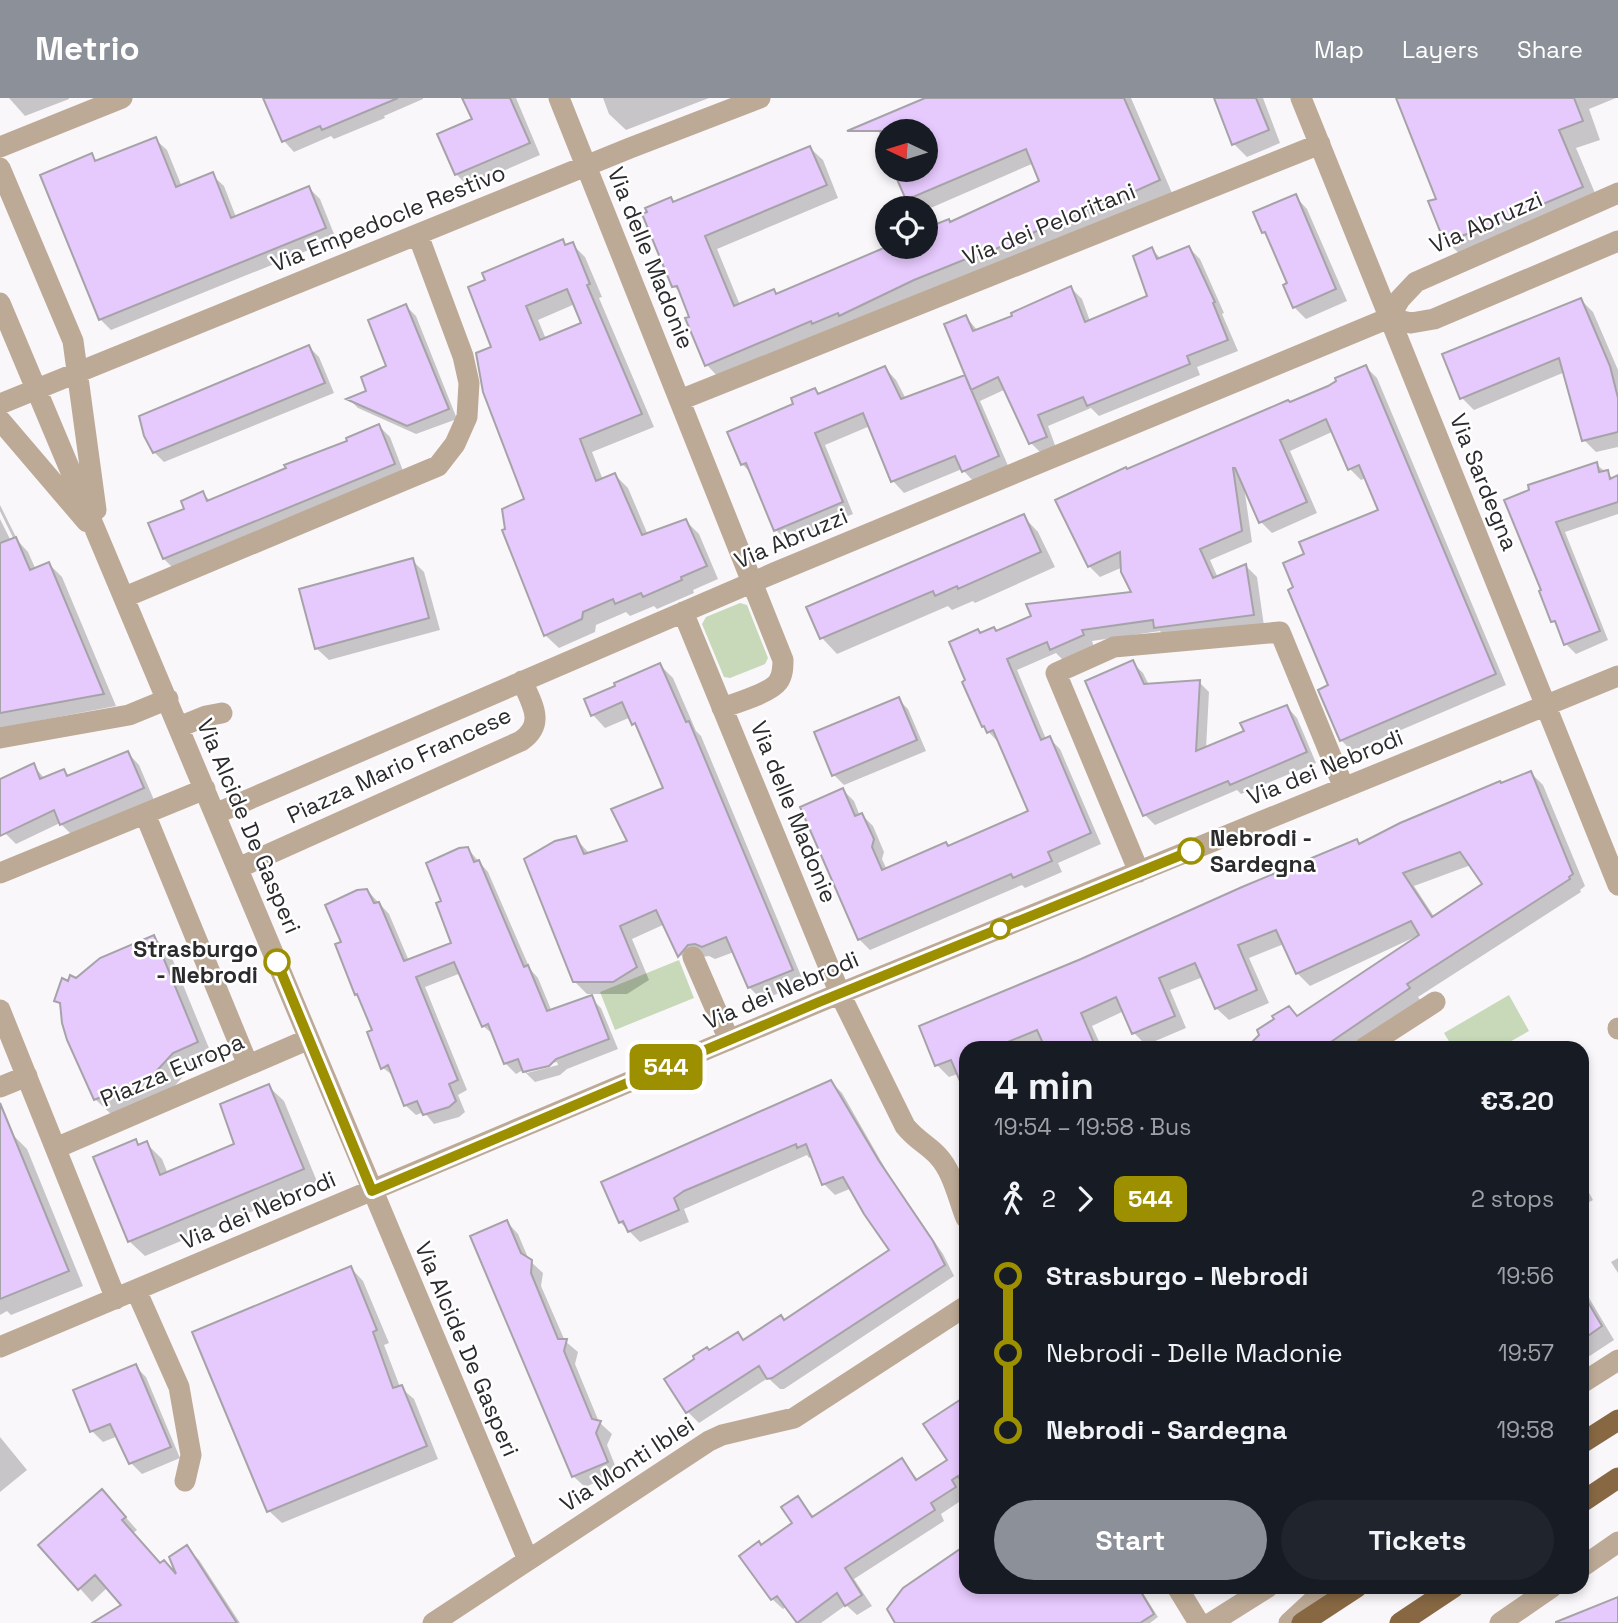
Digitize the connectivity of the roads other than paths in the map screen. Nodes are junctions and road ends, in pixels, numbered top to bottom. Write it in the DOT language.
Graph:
graph roads {
  1 [pos="122,98"];
  2 [pos="559,98"];
  3 [pos="760,98"];
  4 [pos="1301,98"];
  5 [pos="1320,144"];
  6 [pos="0,147"];
  7 [pos="586,166"];
  8 [pos="0,168"];
  9 [pos="1618,193"];
  10 [pos="418,235"];
  11 [pos="1618,241"];
  12 [pos="0,303"];
  13 [pos="1390,318"];
  14 [pos="79,372"];
  15 [pos="37,388"];
  16 [pos="680,400"];
  17 [pos="0,404"];
  18 [pos="0,420"];
  19 [pos="100,539"];
  20 [pos="752,583"];
  21 [pos="125,597"];
  22 [pos="683,612"];
  23 [pos="1618,676"];
  24 [pos="522,681"];
  25 [pos="168,699"];
  26 [pos="1546,704"];
  27 [pos="722,708"];
  28 [pos="222,713"];
  29 [pos="179,727"];
  30 [pos="0,738"];
  31 [pos="1344,788"];
  32 [pos="205,789"];
  33 [pos="145,814"];
  34 [pos="215,814"];
  35 [pos="238,868"];
  36 [pos="1139,872"];
  37 [pos="0,873"];
  38 [pos="1618,885"];
  39 [pos="693,957"];
  40 [pos="840,994"];
  41 [pos="1435,1002"];
  42 [pos="0,1010"];
  43 [pos="309,1039"];
  44 [pos="729,1040"];
  45 [pos="1375,1041"];
  46 [pos="248,1065"];
  47 [pos="27,1076"];
  48 [pos="0,1087"];
  49 [pos="56,1148"];
  50 [pos="372,1191"];
  51 [pos="959,1200"];
  52 [pos="136,1290"];
  53 [pos="116,1298"];
  54 [pos="959,1311"];
  55 [pos="0,1347"];
  56 [pos="1618,1360"];
  57 [pos="1589,1379"];
  58 [pos="1618,1419"];
  59 [pos="1589,1438"];
  60 [pos="1618,1478"];
  61 [pos="185,1481"];
  62 [pos="1589,1497"];
  63 [pos="1618,1542"];
  64 [pos="528,1560"];
  65 [pos="1589,1562"];
  66 [pos="1181,1594"];
  67 [pos="1257,1594"];
  68 [pos="1320,1594"];
  69 [pos="1346,1594"];
  70 [pos="1444,1594"];
  71 [pos="1542,1594"];
  72 [pos="433,1623"];
  73 [pos="1199,1623"];
  74 [pos="1212,1623"];
  75 [pos="1289,1623"];
  76 [pos="1302,1623"];
  77 [pos="1400,1623"];
  78 [pos="1500,1623"];
  1 -- 6 [label="street"];
  2 -- 7 [label="street, Via delle Madonie"];
  3 -- 7 [label="street, Via Empedocle Restivo"];
  4 -- 5 [label="street, Via Sardegna"];
  5 -- 13 [label="street, Via Sardegna"];
  5 -- 16 [label="street, Via dei Peloritani"];
  7 -- 10 [label="street, Via Empedocle Restivo"];
  7 -- 16 [label="street, Via delle Madonie"];
  8 -- 14 [label="street, Via Alcide De Gasperi"];
  9 -- 13 [label="street, Via Abruzzi"];
  10 -- 14 [label="street, Via Empedocle Restivo"];
  10 -- 21 [label="street"];
  11 -- 13 [label="street, Via Abruzzi"];
  12 -- 15 [label="street, Via Alcide De Gasperi"];
  13 -- 20 [label="street, Via Abruzzi"];
  13 -- 26 [label="street, Via Sardegna"];
  14 -- 15 [label="street, Via Empedocle Restivo"];
  14 -- 19 [label="street, Via Alcide De Gasperi"];
  15 -- 17 [label="street, Via Empedocle Restivo"];
  15 -- 19 [label="street, Via Alcide De Gasperi"];
  16 -- 20 [label="street, Via delle Madonie"];
  18 -- 19 [label="street, Via Alcide De Gasperi"];
  19 -- 21 [label="street, Via Alcide De Gasperi"];
  20 -- 22 [label="street, Via Abruzzi"];
  20 -- 27 [label="street, Via delle Madonie"];
  21 -- 25 [label="street, Via Alcide De Gasperi"];
  22 -- 24 [label="street, Via Abruzzi"];
  22 -- 27 [label="street"];
  23 -- 26 [label="street, Via dei Nebrodi"];
  24 -- 34 [label="street, Via Abruzzi"];
  24 -- 35 [label="street, Piazza Mario Francese"];
  25 -- 29 [label="street, Via Alcide De Gasperi"];
  25 -- 30 [label="street"];
  26 -- 31 [label="street, Via dei Nebrodi"];
  26 -- 38 [label="street, Via Sardegna"];
  27 -- 40 [label="street, Via delle Madonie"];
  28 -- 29 [label="street"];
  29 -- 32 [label="street, Via Alcide De Gasperi"];
  31 -- 36 [label="street, Via dei Nebrodi"];
  31 -- 36 [label="street"];
  32 -- 33 [label="street"];
  32 -- 34 [label="street, Via Alcide De Gasperi"];
  33 -- 37 [label="street"];
  33 -- 46 [label="street"];
  34 -- 35 [label="street, Via Alcide De Gasperi"];
  35 -- 43 [label="street, Via Alcide De Gasperi"];
  36 -- 40 [label="street, Via dei Nebrodi"];
  39 -- 44 [label="street"];
  40 -- 44 [label="street, Via dei Nebrodi"];
  40 -- 51 [label="street, Via delle Madonie"];
  41 -- 45 [label="street"];
  42 -- 47 [label="street"];
  43 -- 46 [label="street, Piazza Europa"];
  43 -- 50 [label="street, Via Alcide De Gasperi"];
  44 -- 50 [label="street, Via dei Nebrodi"];
  46 -- 49 [label="street, Piazza Europa"];
  47 -- 48 [label="street"];
  47 -- 49 [label="street"];
  49 -- 53 [label="street"];
  50 -- 52 [label="street, Via dei Nebrodi"];
  50 -- 64 [label="street, Via Alcide De Gasperi"];
  52 -- 53 [label="street, Via dei Nebrodi"];
  52 -- 61 [label="street"];
  53 -- 55 [label="street, Via dei Nebrodi"];
  54 -- 64 [label="street, Via Monti Iblei"];
  56 -- 57 [label="street"];
  58 -- 59 [label="main road"];
  60 -- 62 [label="main road"];
  63 -- 65 [label="street"];
  64 -- 72 [label="street, Via Monti Iblei"];
  66 -- 73 [label="street"];
  67 -- 74 [label="street"];
  68 -- 75 [label="street"];
  69 -- 76 [label="main road"];
  70 -- 77 [label="main road"];
  71 -- 78 [label="street"];
}
